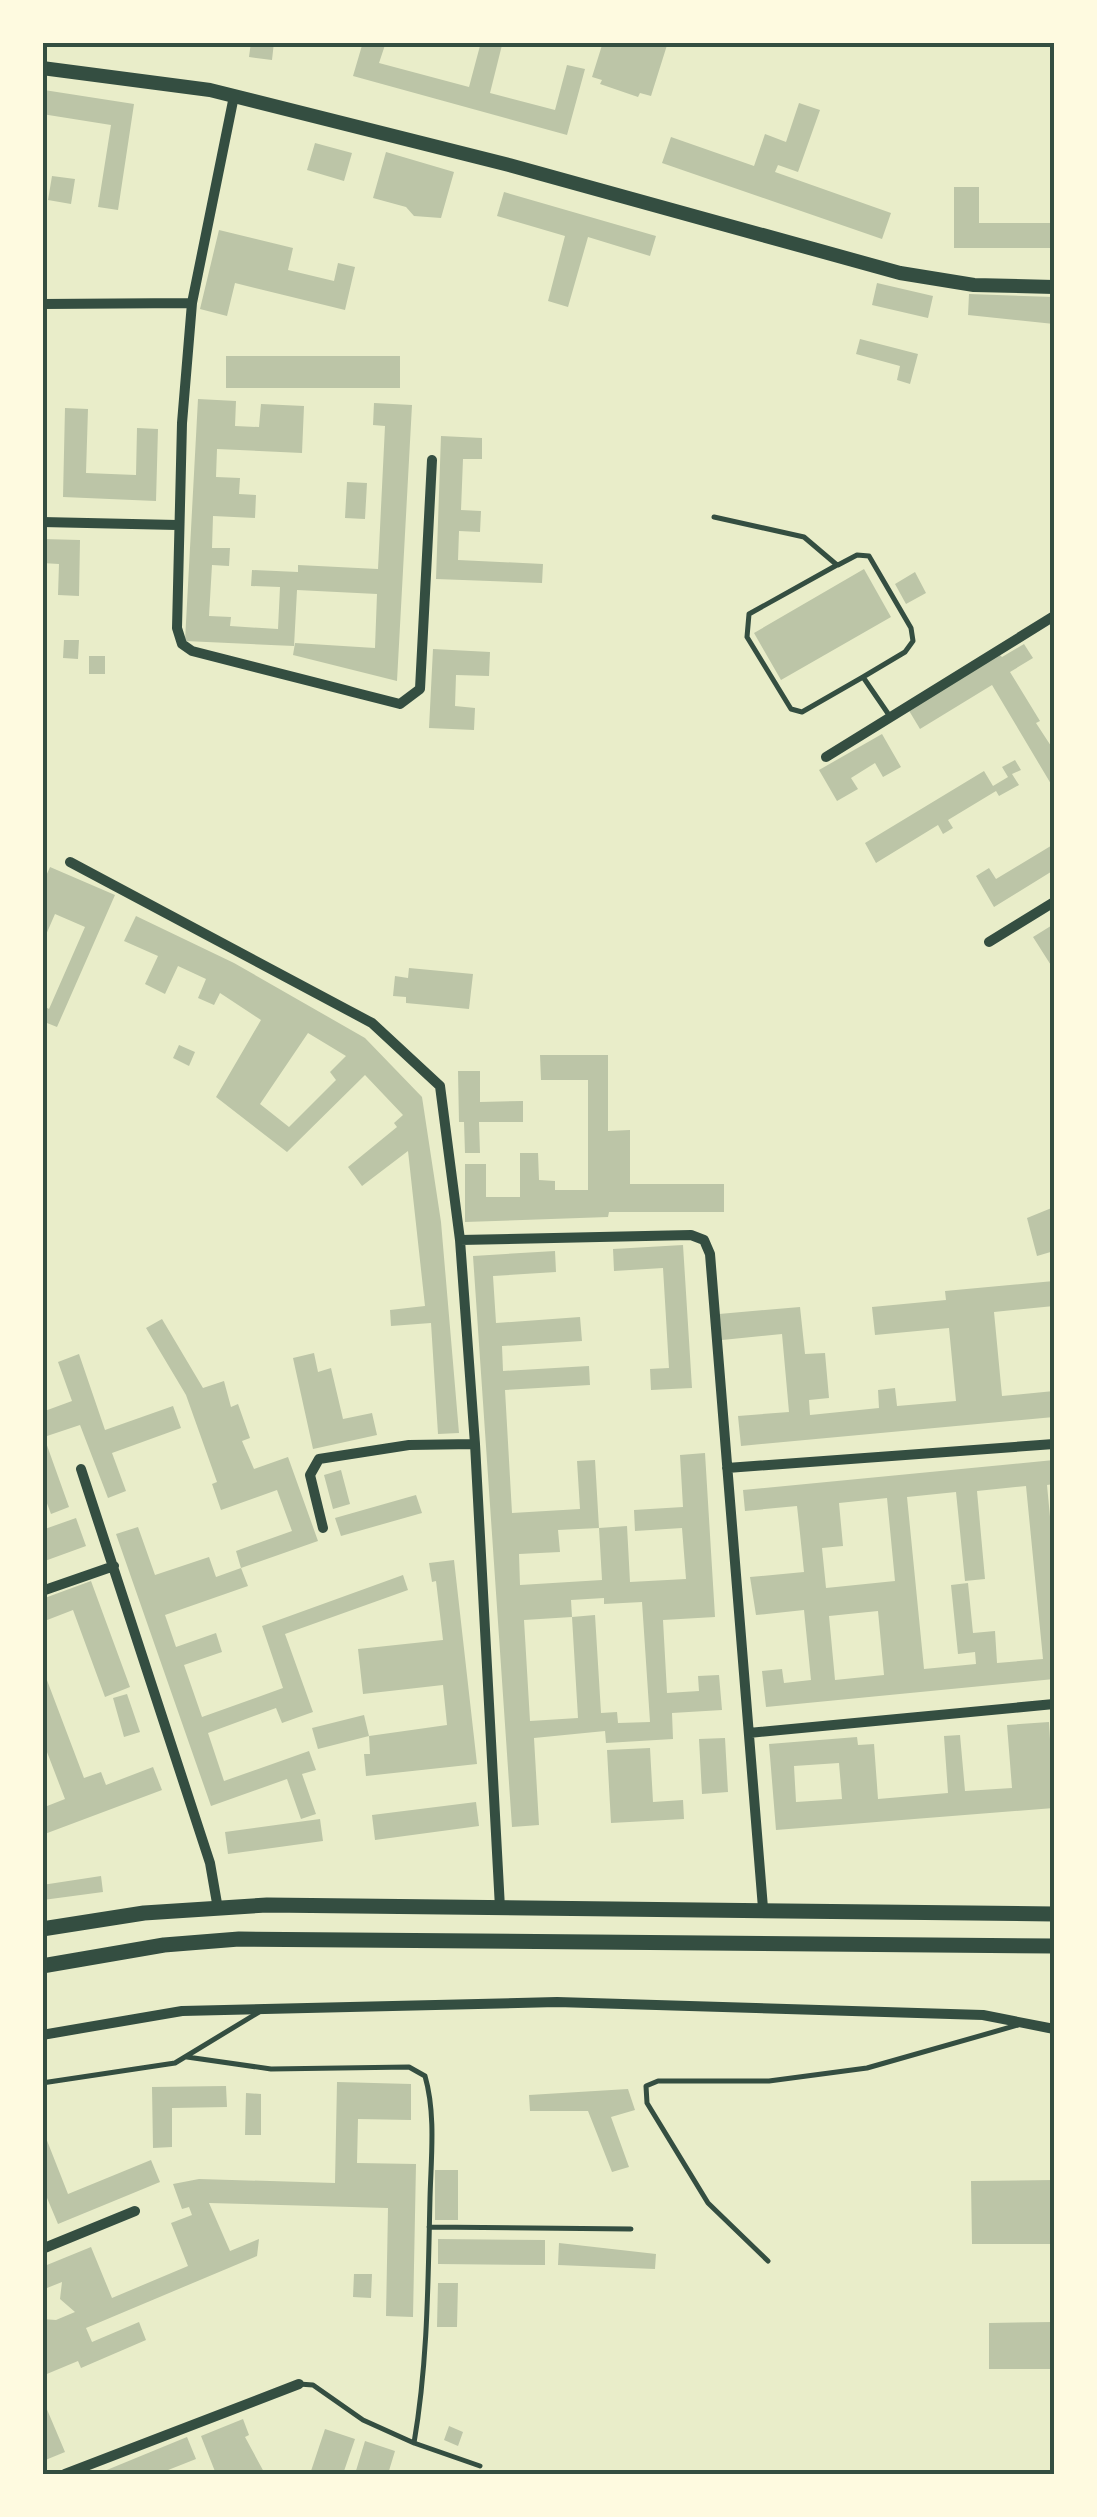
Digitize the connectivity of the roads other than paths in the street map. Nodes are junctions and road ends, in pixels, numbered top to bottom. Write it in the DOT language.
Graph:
graph roads {
  1 [pos="42,68"];
  2 [pos="234,96"];
  3 [pos="1054,287"];
  4 [pos="192,303"];
  5 [pos="42,304"];
  6 [pos="432,460"];
  7 [pos="714,516"];
  8 [pos="42,522"];
  9 [pos="177,526"];
  10 [pos="837,565"];
  11 [pos="1054,616"];
  12 [pos="863,677"];
  13 [pos="890,718"];
  14 [pos="826,757"];
  15 [pos="70,862"];
  16 [pos="1054,902"];
  17 [pos="989,942"];
  18 [pos="460,1240"];
  19 [pos="475,1444"];
  20 [pos="1054,1444"];
  21 [pos="728,1468"];
  22 [pos="81,1469"];
  23 [pos="322,1528"];
  24 [pos="114,1566"];
  25 [pos="42,1591"];
  26 [pos="1054,1704"];
  27 [pos="748,1733"];
  28 [pos="500,1908"];
  29 [pos="763,1908"];
  30 [pos="218,1909"];
  31 [pos="1054,1914"];
  32 [pos="42,1929"];
  33 [pos="1054,1946"];
  34 [pos="42,1966"];
  35 [pos="264,2009"];
  36 [pos="1018,2025"];
  37 [pos="1054,2029"];
  38 [pos="42,2035"];
  39 [pos="187,2056"];
  40 [pos="42,2083"];
  41 [pos="135,2211"];
  42 [pos="429,2227"];
  43 [pos="631,2229"];
  44 [pos="42,2249"];
  45 [pos="768,2262"];
  46 [pos="299,2384"];
  47 [pos="414,2443"];
  48 [pos="480,2466"];
  49 [pos="65,2474"];
  1 -- 2 [label="street"];
  2 -- 3 [label="street"];
  2 -- 4 [label="street"];
  4 -- 5 [label="street"];
  4 -- 9 [label="street"];
  6 -- 9 [label="street"];
  7 -- 10 [label="lane"];
  8 -- 9 [label="street"];
  10 -- 12 [label="lane"];
  10 -- 12 [label="lane"];
  11 -- 13 [label="street"];
  12 -- 13 [label="lane"];
  13 -- 14 [label="street"];
  15 -- 18 [label="street"];
  16 -- 17 [label="street"];
  18 -- 19 [label="street"];
  18 -- 21 [label="street"];
  19 -- 23 [label="street"];
  19 -- 28 [label="street"];
  20 -- 21 [label="street"];
  21 -- 27 [label="street"];
  22 -- 24 [label="street"];
  24 -- 25 [label="street"];
  24 -- 30 [label="street"];
  26 -- 27 [label="street"];
  27 -- 29 [label="street"];
  28 -- 29 [label="main road"];
  28 -- 30 [label="main road"];
  29 -- 31 [label="main road"];
  30 -- 32 [label="main road"];
  33 -- 34 [label="main road"];
  35 -- 36 [label="street"];
  35 -- 38 [label="street"];
  35 -- 39 [label="lane"];
  36 -- 37 [label="street"];
  36 -- 45 [label="lane"];
  39 -- 40 [label="lane"];
  39 -- 42 [label="lane"];
  41 -- 44 [label="street"];
  42 -- 43 [label="lane"];
  42 -- 47 [label="lane"];
  46 -- 47 [label="lane"];
  46 -- 49 [label="street"];
  47 -- 48 [label="lane"];
}
